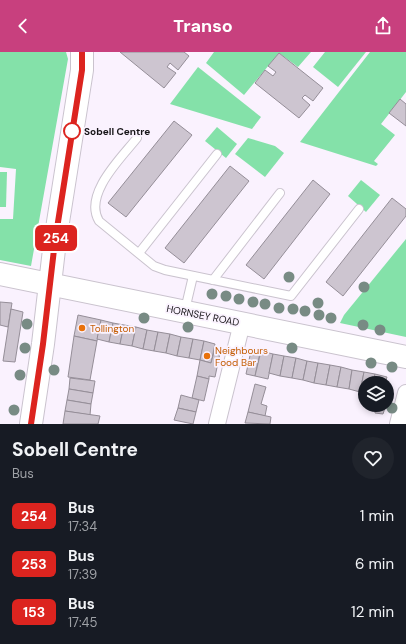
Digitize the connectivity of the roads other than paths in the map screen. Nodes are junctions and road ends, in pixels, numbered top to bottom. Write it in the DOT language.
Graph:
graph roads {
  1 [pos="82,52"];
  2 [pos="137,138"];
  3 [pos="217,154"];
  4 [pos="280,193"];
  5 [pos="359,209"];
  6 [pos="139,253"];
  7 [pos="0,274"];
  8 [pos="194,276"];
  9 [pos="213,280"];
  10 [pos="50,284"];
  11 [pos="184,311"];
  12 [pos="242,323"];
  13 [pos="406,357"];
  14 [pos="406,393"];
  15 [pos="31,424"];
  16 [pos="217,424"];
  17 [pos="398,424"];
  1 -- 10 [label="main road"];
  2 -- 6 [label="lane"];
  3 -- 6 [label="lane"];
  4 -- 9 [label="lane"];
  5 -- 9 [label="lane"];
  6 -- 8 [label="lane"];
  7 -- 10 [label="main road, HORNSEY ROAD"];
  8 -- 9 [label="lane"];
  8 -- 11 [label="lane"];
  10 -- 11 [label="main road, HORNSEY ROAD"];
  10 -- 15 [label="main road"];
  11 -- 12 [label="main road, HORNSEY ROAD"];
  12 -- 13 [label="main road, HORNSEY ROAD"];
  12 -- 16 [label="street"];
  14 -- 17 [label="street"];
}
